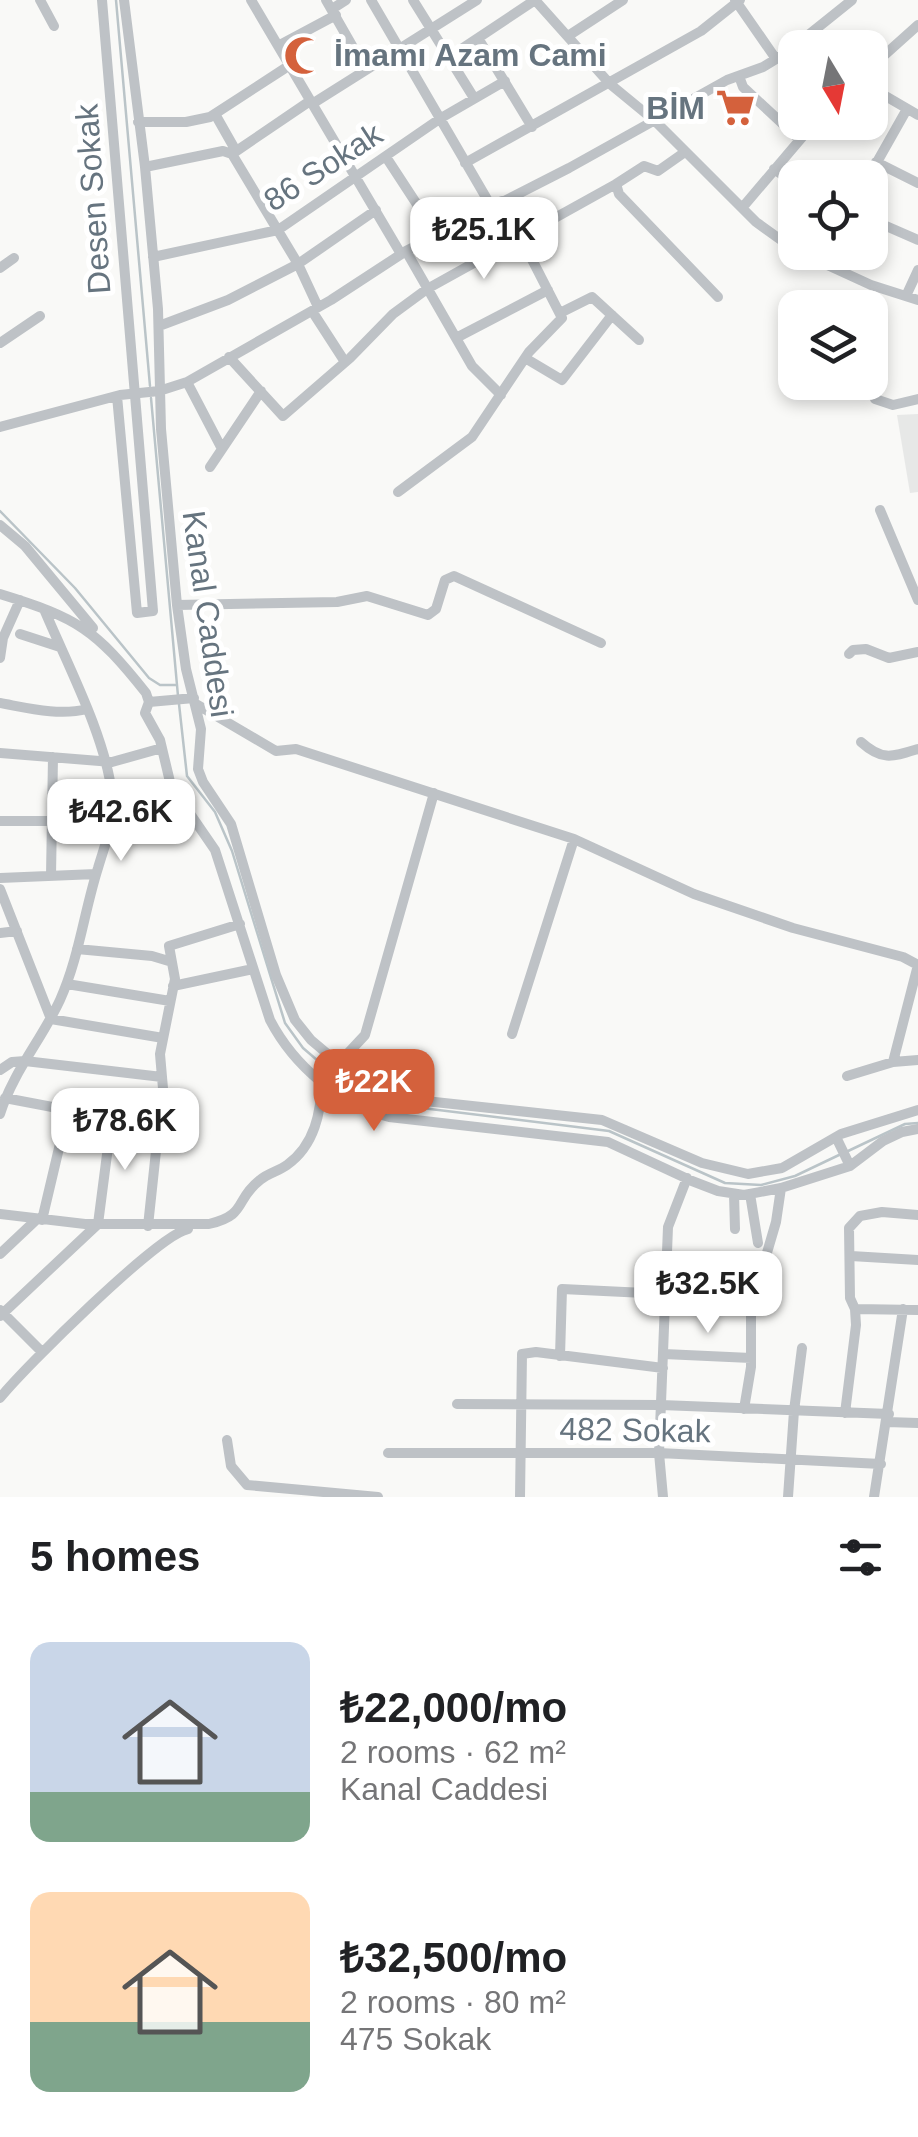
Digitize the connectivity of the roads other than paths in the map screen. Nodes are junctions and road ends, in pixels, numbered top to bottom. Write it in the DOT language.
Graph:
graph roads {
  1 [pos="40,0"];
  2 [pos="102,0"];
  3 [pos="124,0"];
  4 [pos="251,0"];
  5 [pos="346,0"];
  6 [pos="371,0"];
  7 [pos="413,0"];
  8 [pos="477,0"];
  9 [pos="535,0"];
  10 [pos="624,0"];
  11 [pos="852,0"];
  12 [pos="737,1"];
  13 [pos="331,8"];
  14 [pos="918,25"];
  15 [pos="54,26"];
  16 [pos="430,30"];
  17 [pos="568,36"];
  18 [pos="478,38"];
  19 [pos="278,46"];
  20 [pos="400,50"];
  21 [pos="888,52"];
  22 [pos="448,58"];
  23 [pos="776,59"];
  24 [pos="290,66"];
  25 [pos="366,70"];
  26 [pos="739,76"];
  27 [pos="505,82"];
  28 [pos="610,84"];
  29 [pos="474,98"];
  30 [pos="888,98"];
  31 [pos="311,103"];
  32 [pos="912,112"];
  33 [pos="214,114"];
  34 [pos="440,118"];
  35 [pos="778,120"];
  36 [pos="138,122"];
  37 [pos="654,122"];
  38 [pos="532,127"];
  39 [pos="798,140"];
  40 [pos="685,152"];
  41 [pos="234,153"];
  42 [pos="386,158"];
  43 [pos="877,160"];
  44 [pos="465,164"];
  45 [pos="145,167"];
  46 [pos="888,168"];
  47 [pos="774,169"];
  48 [pos="778,172"];
  49 [pos="357,178"];
  50 [pos="918,183"];
  51 [pos="616,184"];
  52 [pos="497,204"];
  53 [pos="742,208"];
  54 [pos="376,210"];
  55 [pos="888,228"];
  56 [pos="278,230"];
  57 [pos="436,235"];
  58 [pos="520,238"];
  59 [pos="918,240"];
  60 [pos="778,241"];
  61 [pos="403,253"];
  62 [pos="153,257"];
  63 [pos="14,258"];
  64 [pos="298,264"];
  65 [pos="0,268"];
  66 [pos="838,270"];
  67 [pos="918,270"];
  68 [pos="427,289"];
  69 [pos="548,290"];
  70 [pos="718,298"];
  71 [pos="912,298"];
  72 [pos="315,309"];
  73 [pos="612,315"];
  74 [pos="40,316"];
  75 [pos="561,316"];
  76 [pos="159,326"];
  77 [pos="456,338"];
  78 [pos="639,340"];
  79 [pos="0,343"];
  80 [pos="230,357"];
  81 [pos="525,358"];
  82 [pos="345,362"];
  83 [pos="187,382"];
  84 [pos="159,391"];
  85 [pos="260,391"];
  86 [pos="133,394"];
  87 [pos="117,396"];
  88 [pos="501,396"];
  89 [pos="878,400"];
  90 [pos="918,400"];
  91 [pos="0,427"];
  92 [pos="222,449"];
  93 [pos="210,468"];
  94 [pos="398,492"];
  95 [pos="880,510"];
  96 [pos="0,525"];
  97 [pos="0,594"];
  98 [pos="20,600"];
  99 [pos="918,600"];
  100 [pos="177,604"];
  101 [pos="44,608"];
  102 [pos="20,634"];
  103 [pos="601,643"];
  104 [pos="60,646"];
  105 [pos="108,648"];
  106 [pos="918,652"];
  107 [pos="850,654"];
  108 [pos="0,658"];
  109 [pos="191,701"];
  110 [pos="150,702"];
  111 [pos="0,703"];
  112 [pos="87,708"];
  113 [pos="861,742"];
  114 [pos="162,748"];
  115 [pos="918,749"];
  116 [pos="0,753"];
  117 [pos="53,757"];
  118 [pos="103,762"];
  119 [pos="434,793"];
  120 [pos="0,821"];
  121 [pos="52,821"];
  122 [pos="574,839"];
  123 [pos="96,874"];
  124 [pos="51,876"];
  125 [pos="0,878"];
  126 [pos="0,889"];
  127 [pos="240,924"];
  128 [pos="16,931"];
  129 [pos="0,933"];
  130 [pos="169,946"];
  131 [pos="78,949"];
  132 [pos="152,956"];
  133 [pos="172,962"];
  134 [pos="918,965"];
  135 [pos="253,968"];
  136 [pos="67,984"];
  137 [pos="173,986"];
  138 [pos="170,1001"];
  139 [pos="51,1019"];
  140 [pos="512,1034"];
  141 [pos="164,1038"];
  142 [pos="918,1060"];
  143 [pos="26,1061"];
  144 [pos="892,1062"];
  145 [pos="340,1063"];
  146 [pos="0,1072"];
  147 [pos="847,1076"];
  148 [pos="162,1077"];
  149 [pos="322,1081"];
  150 [pos="6,1094"];
  151 [pos="68,1110"];
  152 [pos="918,1110"];
  153 [pos="0,1114"];
  154 [pos="112,1116"];
  155 [pos="159,1123"];
  156 [pos="918,1130"];
  157 [pos="838,1140"];
  158 [pos="848,1163"];
  159 [pos="686,1178"];
  160 [pos="781,1188"];
  161 [pos="734,1194"];
  162 [pos="750,1194"];
  163 [pos="0,1214"];
  164 [pos="918,1214"];
  165 [pos="39,1220"];
  166 [pos="98,1224"];
  167 [pos="209,1224"];
  168 [pos="148,1226"];
  169 [pos="735,1229"];
  170 [pos="758,1243"];
  171 [pos="0,1254"];
  172 [pos="851,1256"];
  173 [pos="918,1260"];
  174 [pos="666,1294"];
  175 [pos="856,1309"];
  176 [pos="904,1309"];
  177 [pos="918,1310"];
  178 [pos="1,1313"];
  179 [pos="802,1348"];
  180 [pos="41,1351"];
  181 [pos="664,1354"];
  182 [pos="560,1356"];
  183 [pos="751,1358"];
  184 [pos="663,1368"];
  185 [pos="0,1398"];
  186 [pos="520,1403"];
  187 [pos="457,1404"];
  188 [pos="661,1406"];
  189 [pos="744,1409"];
  190 [pos="794,1411"];
  191 [pos="845,1413"];
  192 [pos="888,1418"];
  193 [pos="918,1422"];
  194 [pos="227,1440"];
  195 [pos="519,1452"];
  196 [pos="388,1454"];
  197 [pos="659,1454"];
  198 [pos="790,1460"];
  199 [pos="881,1464"];
  200 [pos="378,1497"];
  201 [pos="520,1497"];
  202 [pos="663,1497"];
  203 [pos="788,1497"];
  204 [pos="874,1497"];
  1 -- 15 [label="street"];
  2 -- 86 [label="street, Desen Sokak"];
  3 -- 36 [label="street, Kanal Caddesi"];
  4 -- 19 [label="street"];
  5 -- 13 [label="street"];
  6 -- 20 [label="street"];
  7 -- 16 [label="street"];
  8 -- 16 [label="street"];
  9 -- 17 [label="street"];
  9 -- 18 [label="street"];
  10 -- 17 [label="street"];
  11 -- 23 [label="street"];
  12 -- 23 [label="street"];
  12 -- 28 [label="street"];
  13 -- 19 [label="street"];
  13 -- 25 [label="street"];
  14 -- 21 [label="street"];
  16 -- 20 [label="street"];
  16 -- 22 [label="street"];
  17 -- 28 [label="street"];
  18 -- 22 [label="street"];
  18 -- 27 [label="street"];
  19 -- 24 [label="street"];
  20 -- 25 [label="street"];
  20 -- 34 [label="street"];
  22 -- 29 [label="street"];
  23 -- 26 [label="street"];
  24 -- 31 [label="street"];
  24 -- 33 [label="street"];
  25 -- 31 [label="street"];
  26 -- 35 [label="street"];
  26 -- 37 [label="street"];
  27 -- 29 [label="street, 86 Sokak"];
  27 -- 38 [label="street"];
  28 -- 37 [label="street"];
  28 -- 38 [label="street"];
  29 -- 34 [label="street, 86 Sokak"];
  30 -- 32 [label="street"];
  31 -- 41 [label="street"];
  31 -- 49 [label="street"];
  32 -- 43 [label="street"];
  33 -- 36 [label="street"];
  33 -- 41 [label="street"];
  34 -- 42 [label="street, 86 Sokak"];
  34 -- 44 [label="street"];
  36 -- 45 [label="street, Kanal Caddesi"];
  37 -- 40 [label="street"];
  37 -- 52 [label="street"];
  38 -- 44 [label="street"];
  39 -- 47 [label="street"];
  40 -- 51 [label="street"];
  40 -- 53 [label="street"];
  41 -- 45 [label="street"];
  41 -- 56 [label="street"];
  42 -- 49 [label="street, 86 Sokak"];
  42 -- 57 [label="street"];
  44 -- 52 [label="street"];
  45 -- 62 [label="street, Kanal Caddesi"];
  46 -- 50 [label="street"];
  47 -- 48 [label="street"];
  47 -- 53 [label="street"];
  49 -- 54 [label="street"];
  49 -- 56 [label="street, 86 Sokak"];
  51 -- 58 [label="street"];
  51 -- 70 [label="street"];
  52 -- 57 [label="street"];
  52 -- 58 [label="street"];
  53 -- 60 [label="street"];
  54 -- 61 [label="street"];
  54 -- 64 [label="street"];
  55 -- 59 [label="street"];
  56 -- 62 [label="street, 86 Sokak"];
  56 -- 64 [label="street"];
  57 -- 61 [label="street"];
  58 -- 68 [label="street"];
  58 -- 69 [label="street"];
  61 -- 68 [label="street"];
  61 -- 72 [label="street"];
  62 -- 76 [label="street, Kanal Caddesi"];
  63 -- 65 [label="street"];
  64 -- 72 [label="street"];
  64 -- 76 [label="street"];
  66 -- 71 [label="street"];
  67 -- 71 [label="street"];
  68 -- 77 [label="street"];
  68 -- 82 [label="street"];
  69 -- 75 [label="street"];
  69 -- 77 [label="street"];
  72 -- 80 [label="street"];
  72 -- 82 [label="street"];
  73 -- 75 [label="street"];
  73 -- 78 [label="street"];
  73 -- 81 [label="street"];
  74 -- 79 [label="street"];
  75 -- 81 [label="street"];
  76 -- 84 [label="street, Kanal Caddesi"];
  77 -- 88 [label="street"];
  80 -- 83 [label="street"];
  80 -- 85 [label="street"];
  81 -- 88 [label="street"];
  82 -- 85 [label="street"];
  83 -- 84 [label="street"];
  83 -- 92 [label="street"];
  84 -- 86 [label="street"];
  84 -- 100 [label="street, Kanal Caddesi"];
  85 -- 92 [label="street"];
  86 -- 87 [label="street"];
  86 -- 87 [label="street, Desen Sokak"];
  87 -- 91 [label="street"];
  88 -- 94 [label="street"];
  89 -- 90 [label="street"];
  92 -- 93 [label="street"];
  95 -- 99 [label="street"];
  96 -- 105 [label="street"];
  97 -- 98 [label="street"];
  98 -- 101 [label="street"];
  98 -- 108 [label="street"];
  100 -- 103 [label="street"];
  100 -- 109 [label="street, Kanal Caddesi"];
  101 -- 104 [label="street"];
  101 -- 105 [label="street"];
  102 -- 104 [label="street"];
  104 -- 112 [label="street"];
  105 -- 110 [label="street"];
  106 -- 107 [label="street"];
  109 -- 110 [label="street"];
  109 -- 119 [label="street"];
  109 -- 145 [label="street, Kanal Caddesi"];
  110 -- 114 [label="street"];
  111 -- 112 [label="street"];
  112 -- 118 [label="street"];
  113 -- 115 [label="street"];
  114 -- 118 [label="street"];
  114 -- 127 [label="street"];
  116 -- 117 [label="street"];
  117 -- 118 [label="street"];
  117 -- 121 [label="street"];
  118 -- 123 [label="street"];
  119 -- 122 [label="street"];
  119 -- 145 [label="street"];
  120 -- 121 [label="street"];
  121 -- 124 [label="street"];
  122 -- 134 [label="street"];
  122 -- 140 [label="street"];
  123 -- 124 [label="street"];
  123 -- 131 [label="street"];
  124 -- 125 [label="street"];
  126 -- 128 [label="street"];
  127 -- 130 [label="street"];
  127 -- 135 [label="street"];
  128 -- 129 [label="street"];
  128 -- 139 [label="street"];
  130 -- 132 [label="street"];
  130 -- 133 [label="street"];
  131 -- 132 [label="street"];
  131 -- 136 [label="street"];
  132 -- 133 [label="street"];
  133 -- 137 [label="street"];
  134 -- 144 [label="street"];
  135 -- 137 [label="street"];
  135 -- 149 [label="street"];
  136 -- 138 [label="street"];
  136 -- 139 [label="street"];
  137 -- 138 [label="street"];
  138 -- 141 [label="street"];
  139 -- 141 [label="street"];
  139 -- 143 [label="street"];
  141 -- 148 [label="street"];
  142 -- 144 [label="street"];
  143 -- 146 [label="street"];
  143 -- 148 [label="street"];
  143 -- 150 [label="street"];
  144 -- 147 [label="street"];
  145 -- 149 [label="street"];
  145 -- 157 [label="street, Kanal Caddesi"];
  146 -- 150 [label="street"];
  148 -- 155 [label="street"];
  149 -- 159 [label="street"];
  149 -- 167 [label="street"];
  150 -- 151 [label="street"];
  150 -- 153 [label="street"];
  151 -- 154 [label="street"];
  151 -- 165 [label="street"];
  152 -- 157 [label="street, Kanal Caddesi"];
  154 -- 155 [label="street"];
  154 -- 166 [label="street"];
  155 -- 168 [label="street"];
  156 -- 158 [label="street"];
  157 -- 158 [label="street"];
  158 -- 160 [label="street"];
  159 -- 161 [label="street"];
  159 -- 174 [label="street"];
  160 -- 162 [label="street"];
  160 -- 183 [label="street"];
  161 -- 162 [label="street"];
  161 -- 169 [label="street"];
  162 -- 170 [label="street"];
  163 -- 165 [label="street"];
  164 -- 172 [label="street"];
  165 -- 166 [label="street"];
  165 -- 171 [label="street"];
  166 -- 168 [label="street"];
  166 -- 178 [label="street"];
  167 -- 168 [label="street"];
  167 -- 180 [label="street"];
  172 -- 173 [label="street"];
  172 -- 175 [label="street"];
  174 -- 181 [label="street"];
  174 -- 182 [label="street"];
  175 -- 176 [label="street"];
  175 -- 191 [label="street"];
  176 -- 177 [label="street"];
  176 -- 192 [label="street"];
  178 -- 180 [label="street"];
  179 -- 190 [label="street"];
  180 -- 185 [label="street"];
  181 -- 183 [label="street"];
  181 -- 184 [label="street"];
  182 -- 184 [label="street"];
  182 -- 186 [label="street"];
  183 -- 189 [label="street"];
  184 -- 188 [label="street"];
  186 -- 187 [label="street"];
  186 -- 188 [label="street"];
  186 -- 195 [label="street"];
  188 -- 189 [label="street"];
  188 -- 197 [label="street"];
  189 -- 190 [label="street"];
  190 -- 191 [label="street"];
  190 -- 198 [label="street"];
  191 -- 192 [label="street"];
  192 -- 193 [label="street"];
  192 -- 199 [label="street"];
  194 -- 200 [label="street"];
  195 -- 196 [label="street, 482 Sokak"];
  195 -- 197 [label="street, 482 Sokak"];
  195 -- 201 [label="street"];
  197 -- 198 [label="street, 482 Sokak"];
  197 -- 202 [label="street"];
  198 -- 199 [label="street, 482 Sokak"];
  198 -- 203 [label="street"];
  199 -- 204 [label="street"];
}
